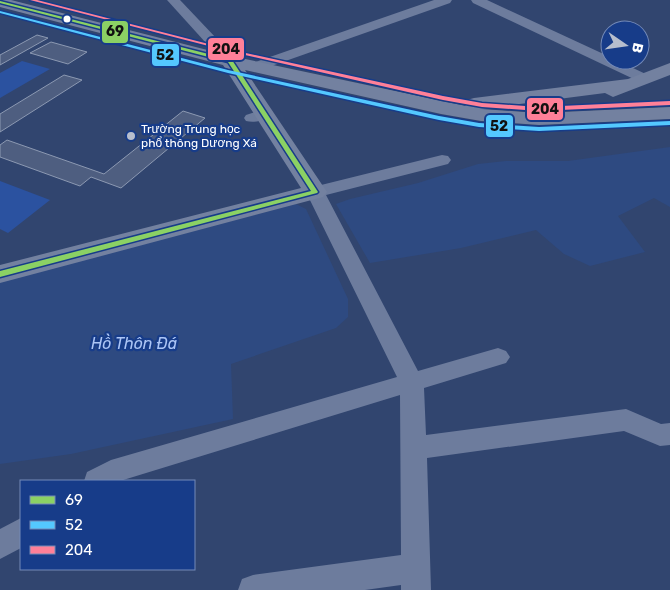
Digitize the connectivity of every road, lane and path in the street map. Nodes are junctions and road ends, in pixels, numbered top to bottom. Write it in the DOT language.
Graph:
graph roads {
  1 [pos="173,0"];
  2 [pos="446,0"];
  3 [pos="477,0"];
  4 [pos="0,2"];
  5 [pos="230,62"];
  6 [pos="255,67"];
  7 [pos="670,69"];
  8 [pos="638,82"];
  9 [pos="441,108"];
  10 [pos="668,113"];
  11 [pos="539,119"];
  12 [pos="442,160"];
  13 [pos="315,192"];
  14 [pos="0,274"];
  15 [pos="498,357"];
  16 [pos="412,382"];
  17 [pos="670,434"];
  18 [pos="414,448"];
  19 [pos="99,480"];
  20 [pos="416,579"];
  21 [pos="253,590"];
  1 -- 5 [label="street"];
  2 -- 6 [label="street"];
  3 -- 8 [label="street"];
  4 -- 5 [label="main road"];
  5 -- 6 [label="main road"];
  5 -- 13 [label="main road"];
  6 -- 9 [label="main road"];
  7 -- 8 [label="main road"];
  8 -- 9 [label="main road"];
  8 -- 10 [label="main road"];
  8 -- 11 [label="main road"];
  9 -- 11 [label="main road"];
  10 -- 11 [label="main road"];
  12 -- 13 [label="street"];
  13 -- 14 [label="main road"];
  13 -- 16 [label="street"];
  15 -- 16 [label="street"];
  16 -- 18 [label="street"];
  16 -- 19 [label="street"];
  17 -- 18 [label="street"];
  18 -- 20 [label="street"];
  20 -- 21 [label="street"];
}
